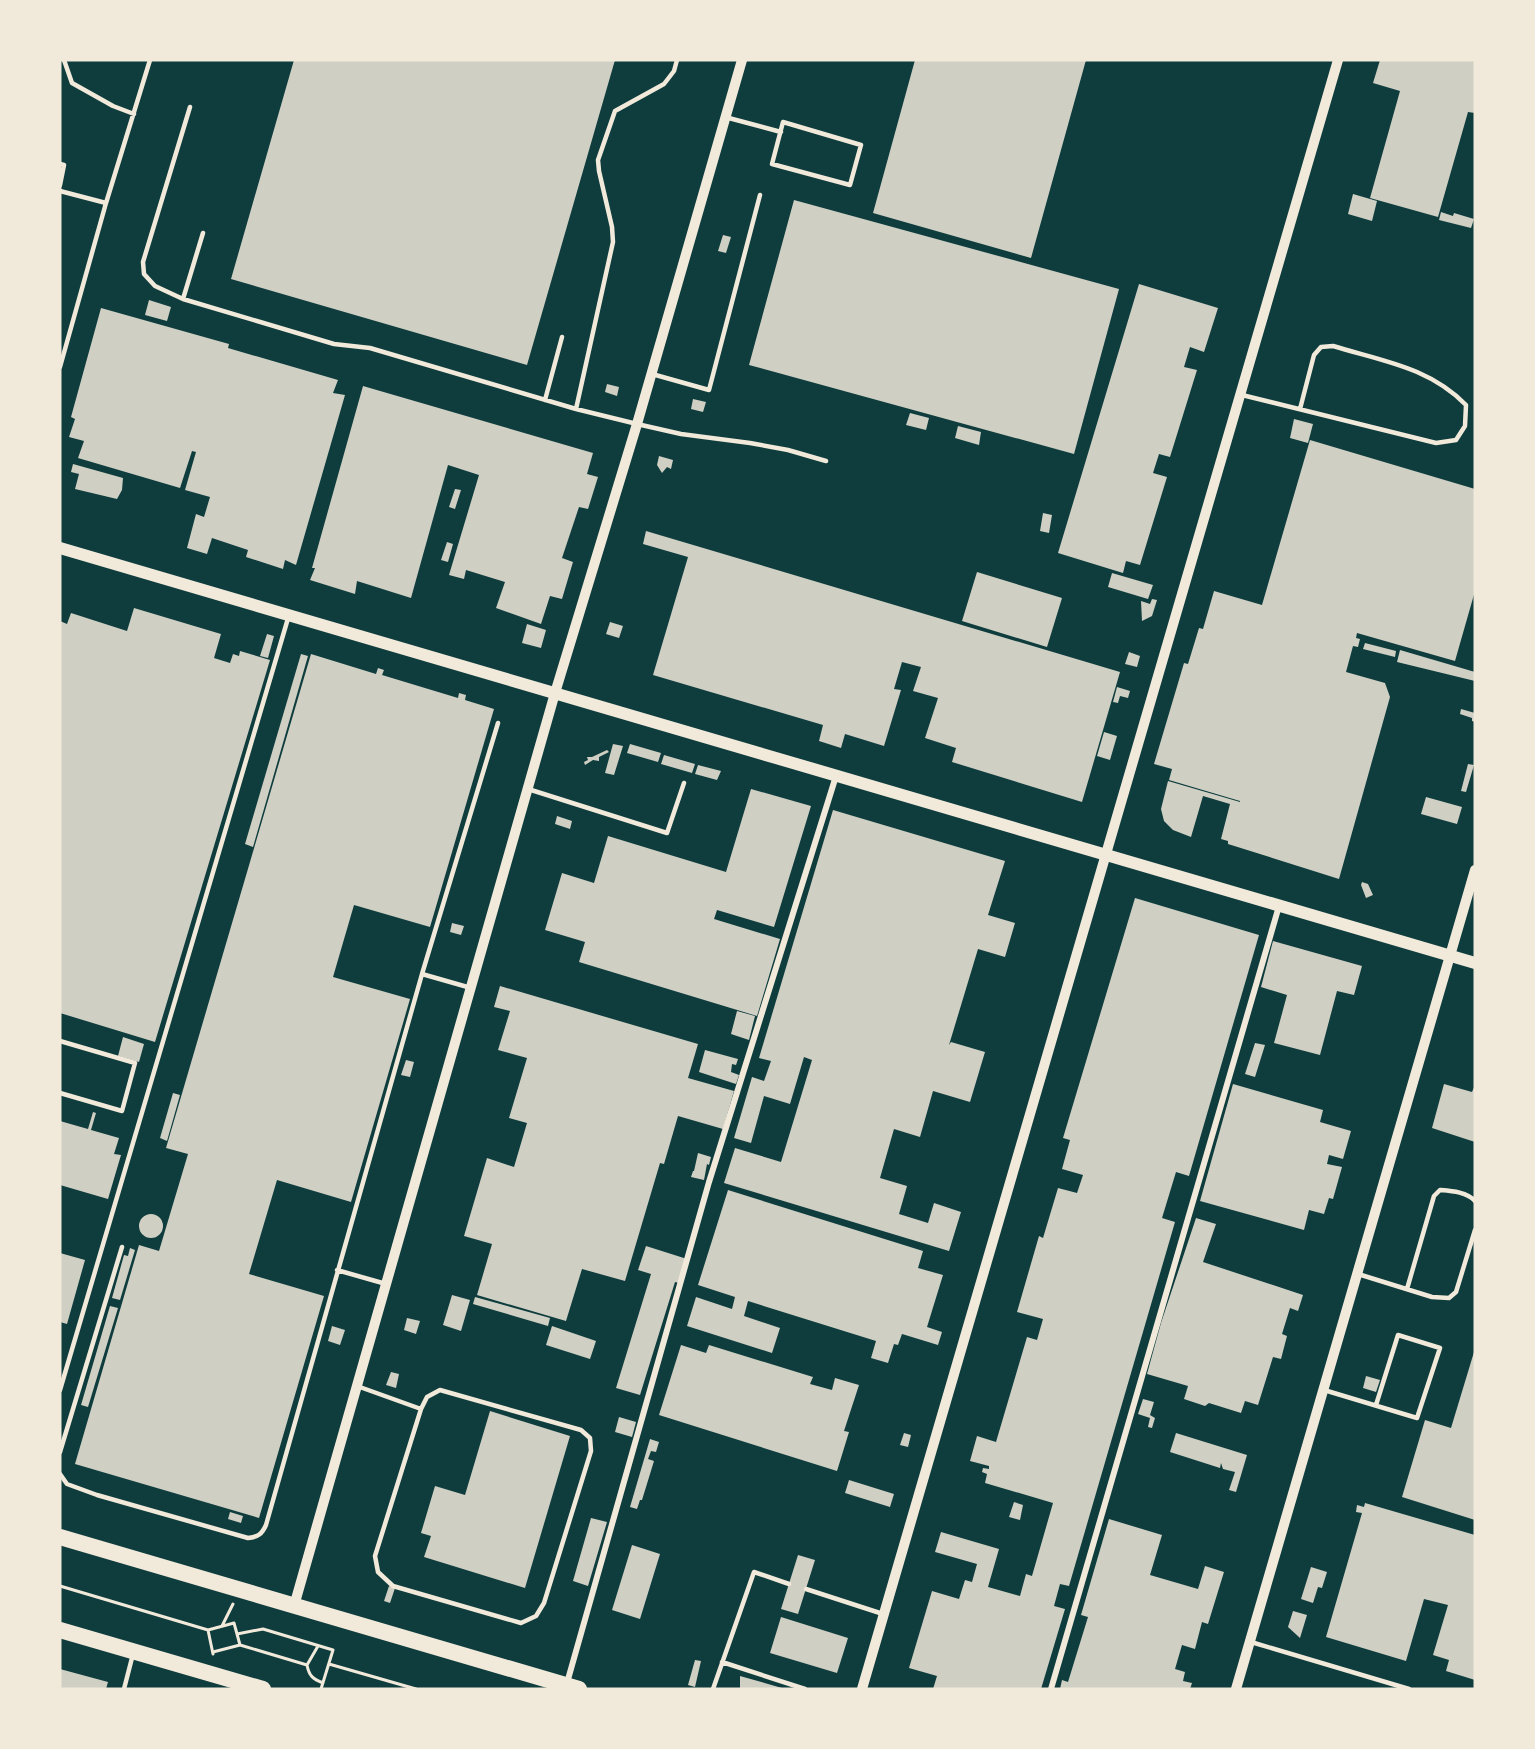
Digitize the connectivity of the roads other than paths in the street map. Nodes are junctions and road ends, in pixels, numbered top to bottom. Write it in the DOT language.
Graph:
graph roads {
  1 [pos="64,60"];
  2 [pos="150,60"];
  3 [pos="677,60"];
  4 [pos="742,60"];
  5 [pos="1338,60"];
  6 [pos="190,107"];
  7 [pos="134,114"];
  8 [pos="725,117"];
  9 [pos="781,132"];
  10 [pos="60,164"];
  11 [pos="60,185"];
  12 [pos="60,191"];
  13 [pos="760,195"];
  14 [pos="106,203"];
  15 [pos="203,233"];
  16 [pos="183,299"];
  17 [pos="562,337"];
  18 [pos="60,367"];
  19 [pos="651,374"];
  20 [pos="1239,394"];
  21 [pos="545,400"];
  22 [pos="576,409"];
  23 [pos="1300,409"];
  24 [pos="637,424"];
  25 [pos="826,461"];
  26 [pos="60,548"];
  27 [pos="290,615"];
  28 [pos="555,693"];
  29 [pos="498,723"];
  30 [pos="836,776"];
  31 [pos="684,783"];
  32 [pos="528,789"];
  33 [pos="1104,854"];
  34 [pos="1475,870"];
  35 [pos="1279,905"];
  36 [pos="1450,955"];
  37 [pos="1475,963"];
  38 [pos="422,974"];
  39 [pos="471,988"];
  40 [pos="60,1041"];
  41 [pos="60,1093"];
  42 [pos="1475,1201"];
  43 [pos="1475,1230"];
  44 [pos="122,1247"];
  45 [pos="337,1270"];
  46 [pos="1358,1274"];
  47 [pos="386,1284"];
  48 [pos="1407,1289"];
  49 [pos="357,1386"];
  50 [pos="60,1390"];
  51 [pos="1324,1390"];
  52 [pos="1376,1406"];
  53 [pos="421,1409"];
  54 [pos="60,1452"];
  55 [pos="60,1474"];
  56 [pos="60,1538"];
  57 [pos="789,1584"];
  58 [pos="806,1589"];
  59 [pos="294,1606"];
  60 [pos="883,1614"];
  61 [pos="60,1630"];
  62 [pos="1251,1642"];
  63 [pos="134,1652"];
  64 [pos="722,1662"];
  65 [pos="570,1688"];
  66 [pos="124,1689"];
  67 [pos="263,1689"];
  68 [pos="713,1689"];
  69 [pos="805,1689"];
  70 [pos="862,1689"];
  71 [pos="1051,1689"];
  72 [pos="1236,1689"];
  73 [pos="1409,1689"];
  1 -- 7 [label="lane"];
  2 -- 7 [label="lane"];
  3 -- 22 [label="lane"];
  4 -- 8 [label="street"];
  5 -- 20 [label="street"];
  6 -- 16 [label="lane"];
  7 -- 14 [label="lane"];
  8 -- 9 [label="lane"];
  8 -- 19 [label="street"];
  9 -- 9 [label="lane"];
  10 -- 11 [label="lane"];
  12 -- 14 [label="lane"];
  13 -- 19 [label="lane"];
  14 -- 18 [label="lane"];
  15 -- 16 [label="lane"];
  16 -- 21 [label="lane"];
  17 -- 21 [label="lane"];
  19 -- 24 [label="street"];
  20 -- 23 [label="lane"];
  20 -- 33 [label="street"];
  21 -- 22 [label="lane"];
  22 -- 24 [label="lane"];
  23 -- 23 [label="lane"];
  24 -- 25 [label="lane"];
  24 -- 28 [label="street"];
  26 -- 27 [label="main road"];
  27 -- 28 [label="main road"];
  27 -- 50 [label="lane"];
  28 -- 30 [label="main road"];
  28 -- 32 [label="street"];
  29 -- 38 [label="lane"];
  30 -- 33 [label="main road"];
  30 -- 65 [label="street"];
  31 -- 32 [label="lane"];
  32 -- 39 [label="street"];
  33 -- 35 [label="main road"];
  33 -- 60 [label="street"];
  34 -- 36 [label="street"];
  35 -- 36 [label="main road"];
  35 -- 71 [label="street"];
  36 -- 37 [label="main road"];
  36 -- 46 [label="street"];
  38 -- 39 [label="lane"];
  38 -- 45 [label="lane"];
  39 -- 47 [label="street"];
  40 -- 41 [label="lane"];
  42 -- 48 [label="lane"];
  43 -- 48 [label="lane"];
  44 -- 54 [label="lane"];
  45 -- 47 [label="lane"];
  45 -- 55 [label="lane"];
  46 -- 48 [label="lane"];
  46 -- 51 [label="street"];
  47 -- 49 [label="street"];
  49 -- 53 [label="lane"];
  49 -- 59 [label="street"];
  51 -- 52 [label="lane"];
  51 -- 62 [label="street"];
  52 -- 52 [label="lane"];
  53 -- 53 [label="lane"];
  56 -- 59 [label="highway"];
  57 -- 64 [label="lane"];
  58 -- 60 [label="lane"];
  59 -- 65 [label="highway"];
  60 -- 70 [label="street"];
  61 -- 63 [label="highway"];
  62 -- 72 [label="street"];
  62 -- 73 [label="lane"];
  63 -- 66 [label="lane"];
  63 -- 67 [label="highway"];
  64 -- 68 [label="lane"];
  64 -- 69 [label="lane"];
}
